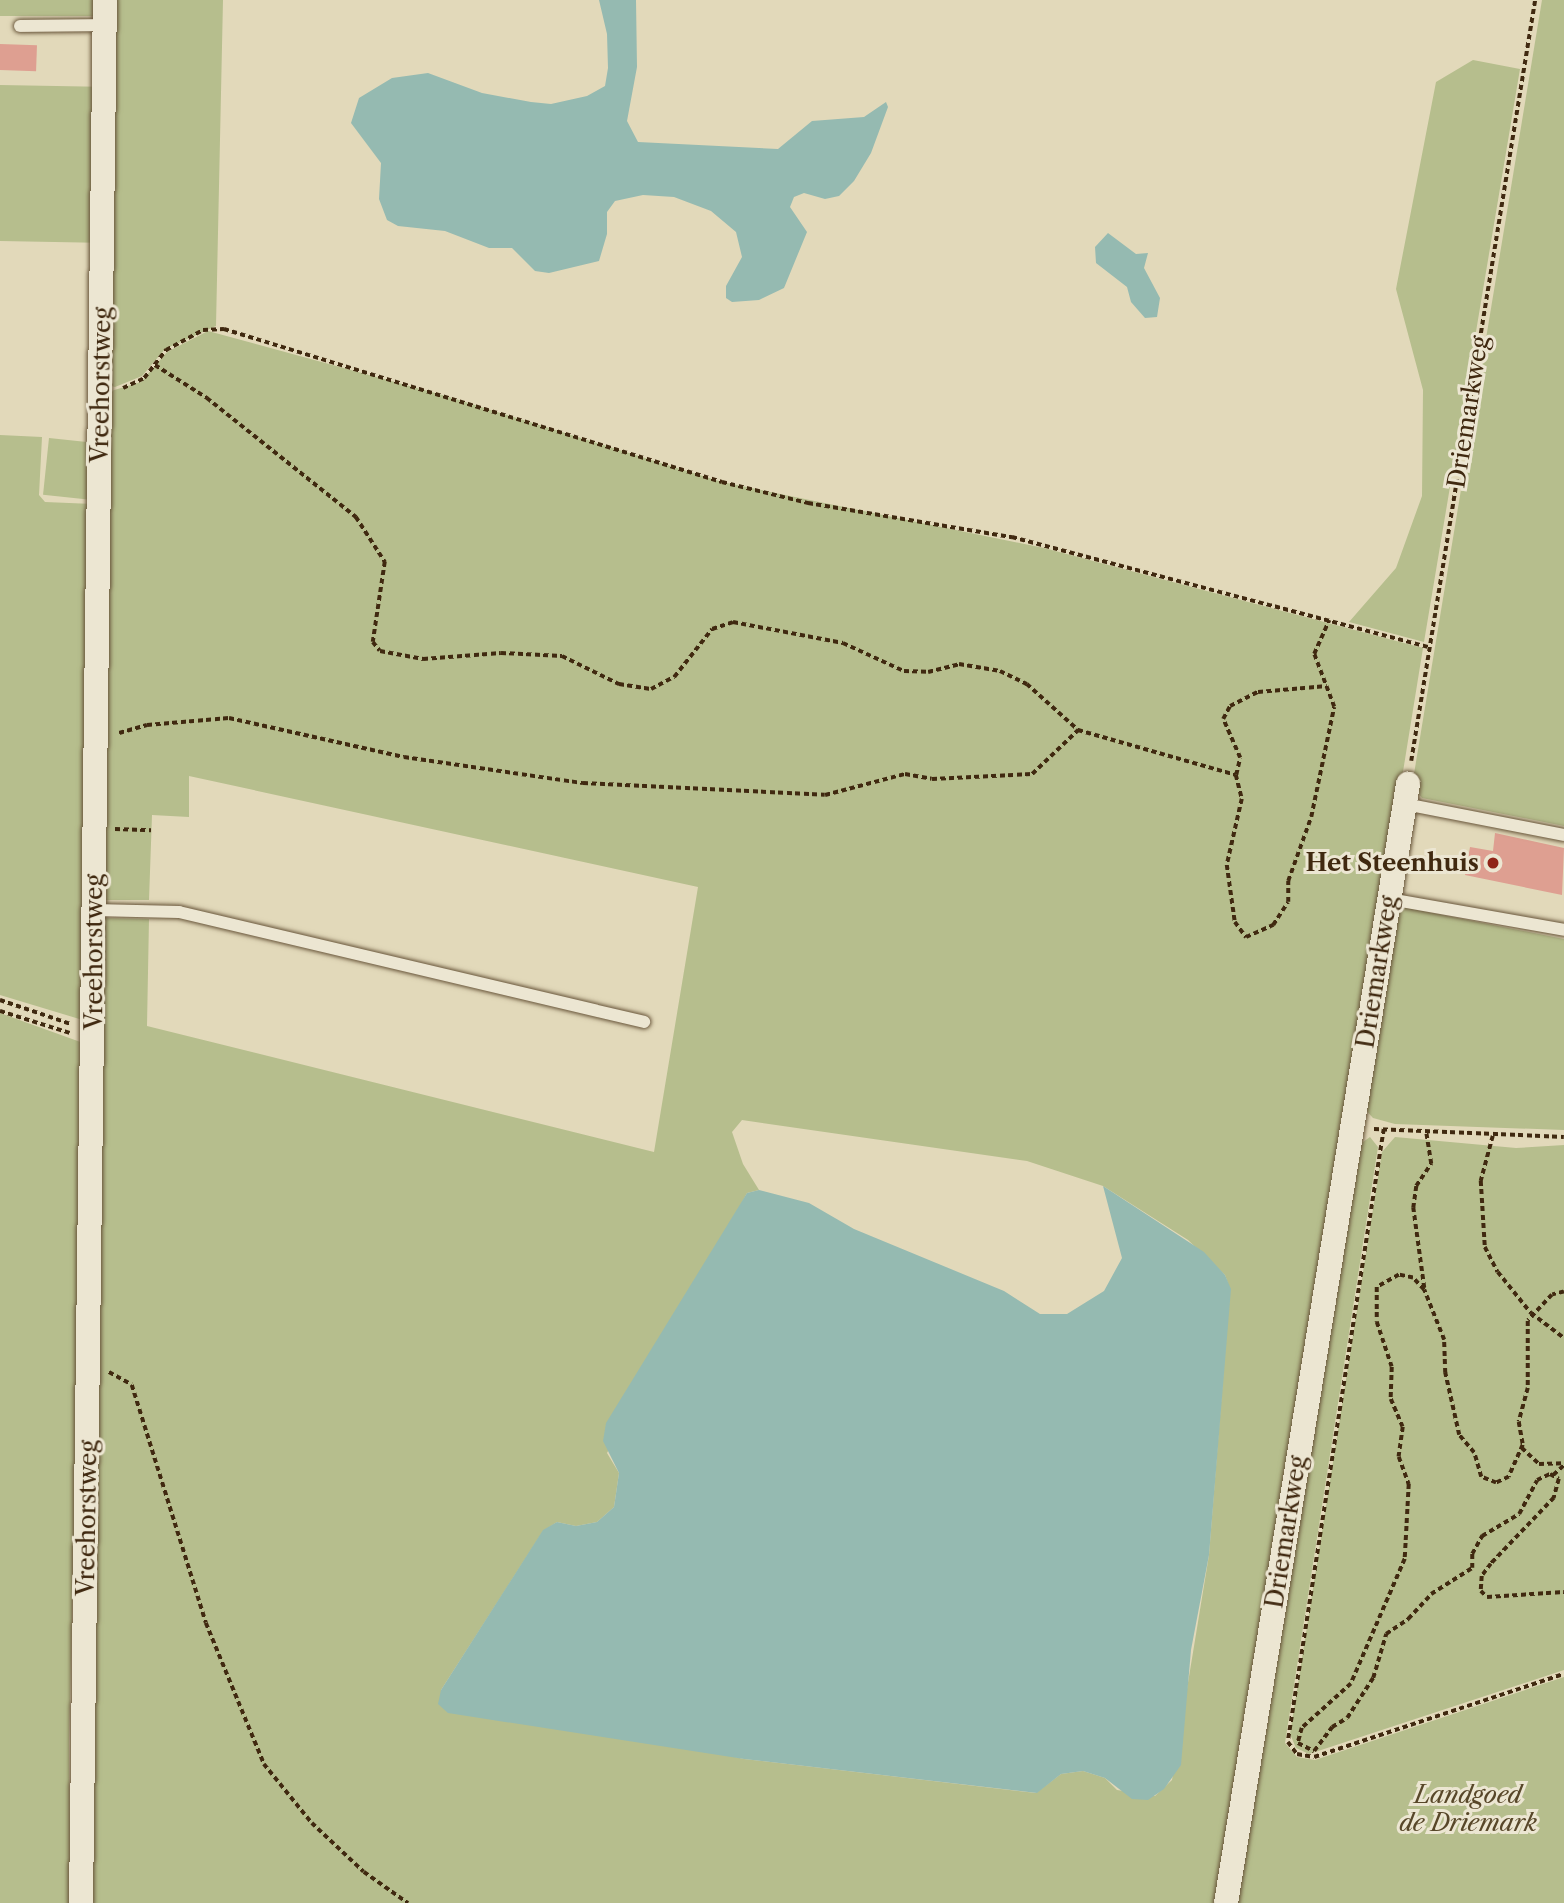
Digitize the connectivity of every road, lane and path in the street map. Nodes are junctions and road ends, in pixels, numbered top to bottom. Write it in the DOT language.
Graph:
graph roads {
  1 [pos="105,0"];
  2 [pos="1535,0"];
  3 [pos="104,25"];
  4 [pos="20,26"];
  5 [pos="155,365"];
  6 [pos="101,390"];
  7 [pos="1329,620"];
  8 [pos="1429,647"];
  9 [pos="1327,686"];
  10 [pos="1078,730"];
  11 [pos="96,739"];
  12 [pos="1236,775"];
  13 [pos="1406,794"];
  14 [pos="95,829"];
  15 [pos="151,830"];
  16 [pos="1564,835"];
  17 [pos="1389,899"];
  18 [pos="94,910"];
  19 [pos="1564,930"];
  20 [pos="0,1000"];
  21 [pos="0,1011"];
  22 [pos="644,1022"];
  23 [pos="93,1031"];
  24 [pos="1426,1133"];
  25 [pos="1493,1136"];
  26 [pos="1564,1137"];
  27 [pos="1424,1290"];
  28 [pos="1564,1292"];
  29 [pos="1531,1313"];
  30 [pos="1564,1338"];
  31 [pos="89,1370"];
  32 [pos="1522,1448"];
  33 [pos="1564,1464"];
  34 [pos="1553,1475"];
  35 [pos="1564,1592"];
  36 [pos="1564,1674"];
  37 [pos="81,1903"];
  38 [pos="408,1903"];
  39 [pos="1226,1903"];
  1 -- 3 [label="street, Vreehorstweg"];
  2 -- 8 [label="path, Driemarkweg"];
  3 -- 4 [label="lane"];
  3 -- 6 [label="street, Vreehorstweg"];
  5 -- 6 [label="path"];
  5 -- 7 [label="path"];
  5 -- 10 [label="path"];
  6 -- 11 [label="street, Vreehorstweg"];
  7 -- 8 [label="path"];
  7 -- 9 [label="path"];
  8 -- 13 [label="path, Driemarkweg"];
  9 -- 12 [label="path"];
  9 -- 12 [label="path"];
  10 -- 11 [label="path"];
  10 -- 12 [label="path"];
  11 -- 14 [label="street, Vreehorstweg"];
  13 -- 16 [label="lane"];
  13 -- 17 [label="street, Driemarkweg"];
  14 -- 15 [label="path"];
  14 -- 18 [label="street, Vreehorstweg"];
  17 -- 19 [label="lane"];
  17 -- 39 [label="street, Driemarkweg"];
  18 -- 22 [label="lane"];
  18 -- 23 [label="street, Vreehorstweg"];
  20 -- 23 [label="path"];
  21 -- 23 [label="path"];
  23 -- 31 [label="street, Vreehorstweg"];
  24 -- 25 [label="path"];
  24 -- 27 [label="path"];
  24 -- 36 [label="path"];
  25 -- 26 [label="path"];
  25 -- 29 [label="path"];
  27 -- 32 [label="path"];
  27 -- 34 [label="path"];
  28 -- 29 [label="path"];
  29 -- 30 [label="path"];
  29 -- 32 [label="path"];
  31 -- 37 [label="street, Vreehorstweg"];
  31 -- 38 [label="path"];
  32 -- 33 [label="path"];
  33 -- 34 [label="path"];
  34 -- 35 [label="path"];
}
